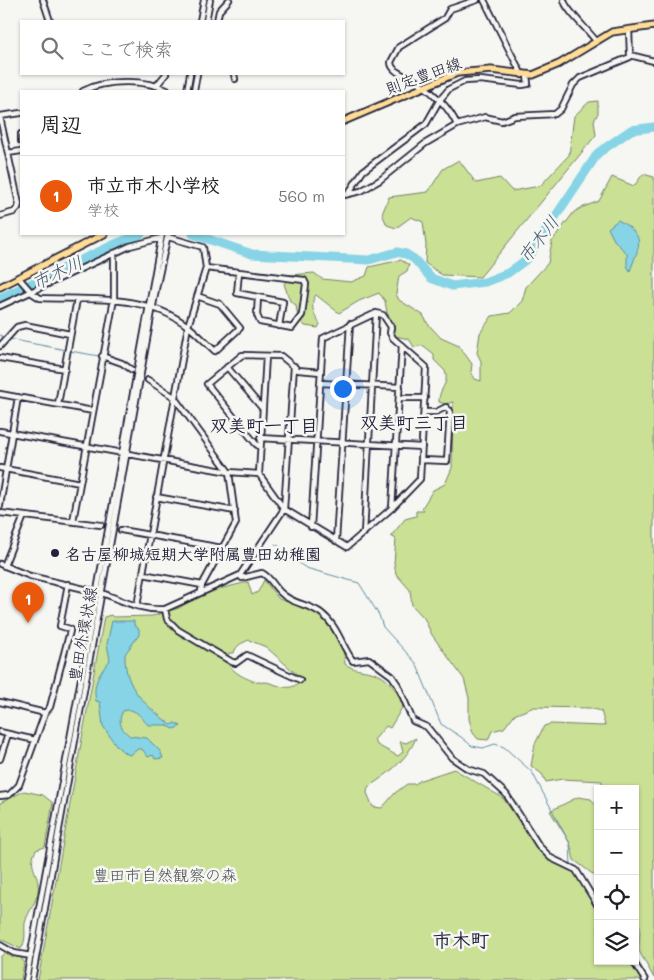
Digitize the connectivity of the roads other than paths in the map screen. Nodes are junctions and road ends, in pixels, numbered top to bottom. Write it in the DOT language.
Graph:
graph roads {
  1 [pos="43,0"];
  2 [pos="204,0"];
  3 [pos="210,0"];
  4 [pos="229,0"];
  5 [pos="477,0"];
  6 [pos="484,0"];
  7 [pos="564,0"];
  8 [pos="50,20"];
  9 [pos="200,20"];
  10 [pos="206,20"];
  11 [pos="217,20"];
  12 [pos="654,26"];
  13 [pos="629,29"];
  14 [pos="596,41"];
  15 [pos="630,55"];
  16 [pos="654,61"];
  17 [pos="165,75"];
  18 [pos="190,75"];
  19 [pos="197,75"];
  20 [pos="525,75"];
  21 [pos="157,85"];
  22 [pos="150,86"];
  23 [pos="423,86"];
  24 [pos="86,90"];
  25 [pos="148,90"];
  26 [pos="167,90"];
  27 [pos="187,90"];
  28 [pos="194,90"];
  29 [pos="439,101"];
  30 [pos="20,113"];
  31 [pos="0,116"];
  32 [pos="345,121"];
  33 [pos="457,125"];
  34 [pos="20,151"];
  35 [pos="8,153"];
  36 [pos="346,195"];
  37 [pos="0,216"];
  38 [pos="102,235"];
  39 [pos="162,235"];
  40 [pos="168,236"];
  41 [pos="180,236"];
  42 [pos="114,253"];
  43 [pos="206,268"];
  44 [pos="239,272"];
  45 [pos="19,279"];
  46 [pos="0,287"];
  47 [pos="32,293"];
  48 [pos="197,296"];
  49 [pos="258,297"];
  50 [pos="114,299"];
  51 [pos="77,300"];
  52 [pos="0,306"];
  53 [pos="151,307"];
  54 [pos="376,312"];
  55 [pos="350,324"];
  56 [pos="188,326"];
  57 [pos="280,326"];
  58 [pos="70,334"];
  59 [pos="402,345"];
  60 [pos="0,346"];
  61 [pos="102,356"];
  62 [pos="266,356"];
  63 [pos="0,358"];
  64 [pos="294,366"];
  65 [pos="227,367"];
  66 [pos="65,369"];
  67 [pos="132,370"];
  68 [pos="321,372"];
  69 [pos="148,380"];
  70 [pos="320,383"];
  71 [pos="347,384"];
  72 [pos="373,386"];
  73 [pos="400,387"];
  74 [pos="0,394"];
  75 [pos="18,397"];
  76 [pos="174,397"];
  77 [pos="399,398"];
  78 [pos="425,398"];
  79 [pos="58,404"];
  80 [pos="262,408"];
  81 [pos="93,410"];
  82 [pos="424,412"];
  83 [pos="0,431"];
  84 [pos="12,434"];
  85 [pos="260,438"];
  86 [pos="290,439"];
  87 [pos="317,441"];
  88 [pos="343,443"];
  89 [pos="370,444"];
  90 [pos="396,445"];
  91 [pos="87,446"];
  92 [pos="260,447"];
  93 [pos="422,447"];
  94 [pos="122,453"];
  95 [pos="128,454"];
  96 [pos="163,460"];
  97 [pos="422,460"];
  98 [pos="0,468"];
  99 [pos="7,470"];
  100 [pos="229,472"];
  101 [pos="259,474"];
  102 [pos="80,483"];
  103 [pos="156,497"];
  104 [pos="0,506"];
  105 [pos="392,508"];
  106 [pos="284,509"];
  107 [pos="235,511"];
  108 [pos="0,513"];
  109 [pos="24,516"];
  110 [pos="73,520"];
  111 [pos="101,525"];
  112 [pos="311,527"];
  113 [pos="121,530"];
  114 [pos="364,533"];
  115 [pos="150,535"];
  116 [pos="336,541"];
  117 [pos="222,548"];
  118 [pos="2,565"];
  119 [pos="143,574"];
  120 [pos="240,575"];
  121 [pos="68,584"];
  122 [pos="202,585"];
  123 [pos="201,591"];
  124 [pos="100,592"];
  125 [pos="137,606"];
  126 [pos="165,609"];
  127 [pos="300,680"];
  128 [pos="0,702"];
  129 [pos="45,713"];
  130 [pos="0,732"];
  131 [pos="8,734"];
  132 [pos="35,740"];
  133 [pos="0,759"];
  134 [pos="0,796"];
  135 [pos="594,899"];
  136 [pos="0,944"];
  137 [pos="33,957"];
  138 [pos="636,965"];
  139 [pos="26,980"];
  140 [pos="32,980"];
  141 [pos="645,980"];
  1 -- 8 [label="street"];
  2 -- 9 [label="street"];
  3 -- 10 [label="street"];
  4 -- 11 [label="street"];
  5 -- 23 [label="street"];
  6 -- 20 [label="street"];
  7 -- 14 [label="street"];
  12 -- 13 [label="main road, 則定豊田線"];
  13 -- 14 [label="main road, 則定豊田線"];
  13 -- 15 [label="street"];
  14 -- 20 [label="main road, 則定豊田線"];
  15 -- 16 [label="street"];
  15 -- 33 [label="street"];
  17 -- 21 [label="street"];
  18 -- 27 [label="street"];
  19 -- 28 [label="street"];
  20 -- 23 [label="main road, 則定豊田線"];
  20 -- 29 [label="street"];
  21 -- 22 [label="street"];
  21 -- 26 [label="street"];
  22 -- 24 [label="street"];
  22 -- 25 [label="street"];
  23 -- 29 [label="street"];
  23 -- 32 [label="main road, 則定豊田線"];
  29 -- 33 [label="street"];
  29 -- 36 [label="street"];
  30 -- 31 [label="street"];
  31 -- 35 [label="street"];
  33 -- 36 [label="street"];
  34 -- 35 [label="street"];
  35 -- 37 [label="street"];
  38 -- 45 [label="main road"];
  39 -- 42 [label="street"];
  39 -- 53 [label="street, 豊田外環状線"];
  40 -- 41 [label="street"];
  40 -- 53 [label="street, 豊田外環状線"];
  41 -- 43 [label="street"];
  42 -- 47 [label="street"];
  42 -- 50 [label="street"];
  43 -- 44 [label="street"];
  43 -- 48 [label="street"];
  44 -- 49 [label="street"];
  44 -- 57 [label="street"];
  45 -- 46 [label="main road"];
  45 -- 47 [label="street"];
  47 -- 51 [label="street"];
  47 -- 52 [label="street"];
  48 -- 56 [label="street"];
  48 -- 56 [label="street"];
  49 -- 57 [label="street"];
  49 -- 57 [label="street"];
  50 -- 51 [label="street"];
  50 -- 53 [label="street"];
  50 -- 61 [label="street"];
  51 -- 58 [label="street"];
  53 -- 56 [label="street"];
  53 -- 94 [label="street, 豊田外環状線"];
  53 -- 95 [label="street, 豊田外環状線"];
  54 -- 55 [label="street"];
  54 -- 59 [label="street"];
  54 -- 72 [label="street"];
  55 -- 68 [label="street"];
  55 -- 71 [label="street"];
  56 -- 76 [label="street"];
  58 -- 60 [label="street"];
  58 -- 66 [label="street"];
  59 -- 73 [label="street"];
  59 -- 78 [label="street"];
  61 -- 67 [label="street"];
  61 -- 81 [label="street"];
  62 -- 64 [label="street"];
  62 -- 65 [label="street"];
  62 -- 80 [label="street"];
  63 -- 66 [label="street"];
  64 -- 68 [label="street"];
  64 -- 86 [label="street"];
  65 -- 80 [label="street"];
  65 -- 92 [label="street"];
  66 -- 79 [label="street"];
  68 -- 70 [label="street"];
  69 -- 76 [label="street"];
  70 -- 71 [label="street"];
  70 -- 87 [label="street"];
  71 -- 72 [label="street"];
  71 -- 88 [label="street"];
  72 -- 73 [label="street"];
  72 -- 89 [label="street"];
  73 -- 77 [label="street"];
  74 -- 75 [label="street"];
  75 -- 79 [label="street"];
  75 -- 84 [label="street"];
  76 -- 96 [label="street"];
  76 -- 100 [label="street"];
  77 -- 78 [label="street"];
  77 -- 90 [label="street"];
  78 -- 82 [label="street"];
  79 -- 81 [label="street"];
  80 -- 85 [label="street"];
  81 -- 91 [label="street"];
  82 -- 93 [label="street"];
  82 -- 97 [label="street"];
  83 -- 84 [label="street"];
  84 -- 91 [label="street"];
  84 -- 99 [label="street"];
  85 -- 86 [label="street"];
  85 -- 92 [label="street"];
  86 -- 87 [label="street"];
  86 -- 106 [label="street"];
  87 -- 88 [label="street"];
  87 -- 112 [label="street"];
  88 -- 89 [label="street"];
  88 -- 116 [label="street"];
  89 -- 90 [label="street"];
  89 -- 114 [label="street"];
  90 -- 93 [label="street"];
  90 -- 105 [label="street"];
  91 -- 94 [label="street"];
  91 -- 102 [label="street"];
  92 -- 101 [label="street"];
  93 -- 97 [label="street"];
  94 -- 95 [label="street"];
  94 -- 124 [label="street, 豊田外環状線"];
  95 -- 96 [label="street"];
  95 -- 124 [label="street, 豊田外環状線"];
  96 -- 100 [label="street"];
  96 -- 103 [label="street"];
  97 -- 105 [label="street"];
  98 -- 99 [label="street"];
  99 -- 102 [label="street"];
  99 -- 104 [label="street"];
  100 -- 101 [label="street"];
  100 -- 107 [label="street"];
  101 -- 106 [label="street"];
  102 -- 110 [label="street"];
  103 -- 107 [label="street"];
  103 -- 115 [label="street"];
  105 -- 114 [label="street"];
  106 -- 112 [label="street"];
  106 -- 120 [label="street"];
  107 -- 117 [label="street"];
  108 -- 109 [label="street"];
  109 -- 110 [label="street"];
  109 -- 118 [label="street"];
  110 -- 111 [label="street"];
  112 -- 116 [label="street"];
  113 -- 115 [label="street"];
  114 -- 116 [label="street"];
  115 -- 117 [label="street"];
  115 -- 119 [label="street"];
  117 -- 122 [label="street"];
  118 -- 121 [label="street"];
  119 -- 122 [label="street"];
  119 -- 125 [label="street"];
  120 -- 123 [label="street"];
  120 -- 135 [label="street"];
  121 -- 124 [label="street"];
  121 -- 129 [label="street"];
  122 -- 123 [label="street"];
  123 -- 126 [label="street"];
  124 -- 125 [label="street"];
  124 -- 137 [label="street, 豊田外環状線"];
  125 -- 126 [label="street"];
  126 -- 127 [label="street"];
  128 -- 129 [label="street"];
  129 -- 132 [label="street"];
  130 -- 131 [label="street"];
  131 -- 132 [label="street"];
  131 -- 133 [label="street"];
  132 -- 134 [label="street"];
  136 -- 137 [label="street"];
  137 -- 139 [label="street, 豊田外環状線"];
  137 -- 140 [label="street, 豊田外環状線"];
  138 -- 141 [label="street"];
}
